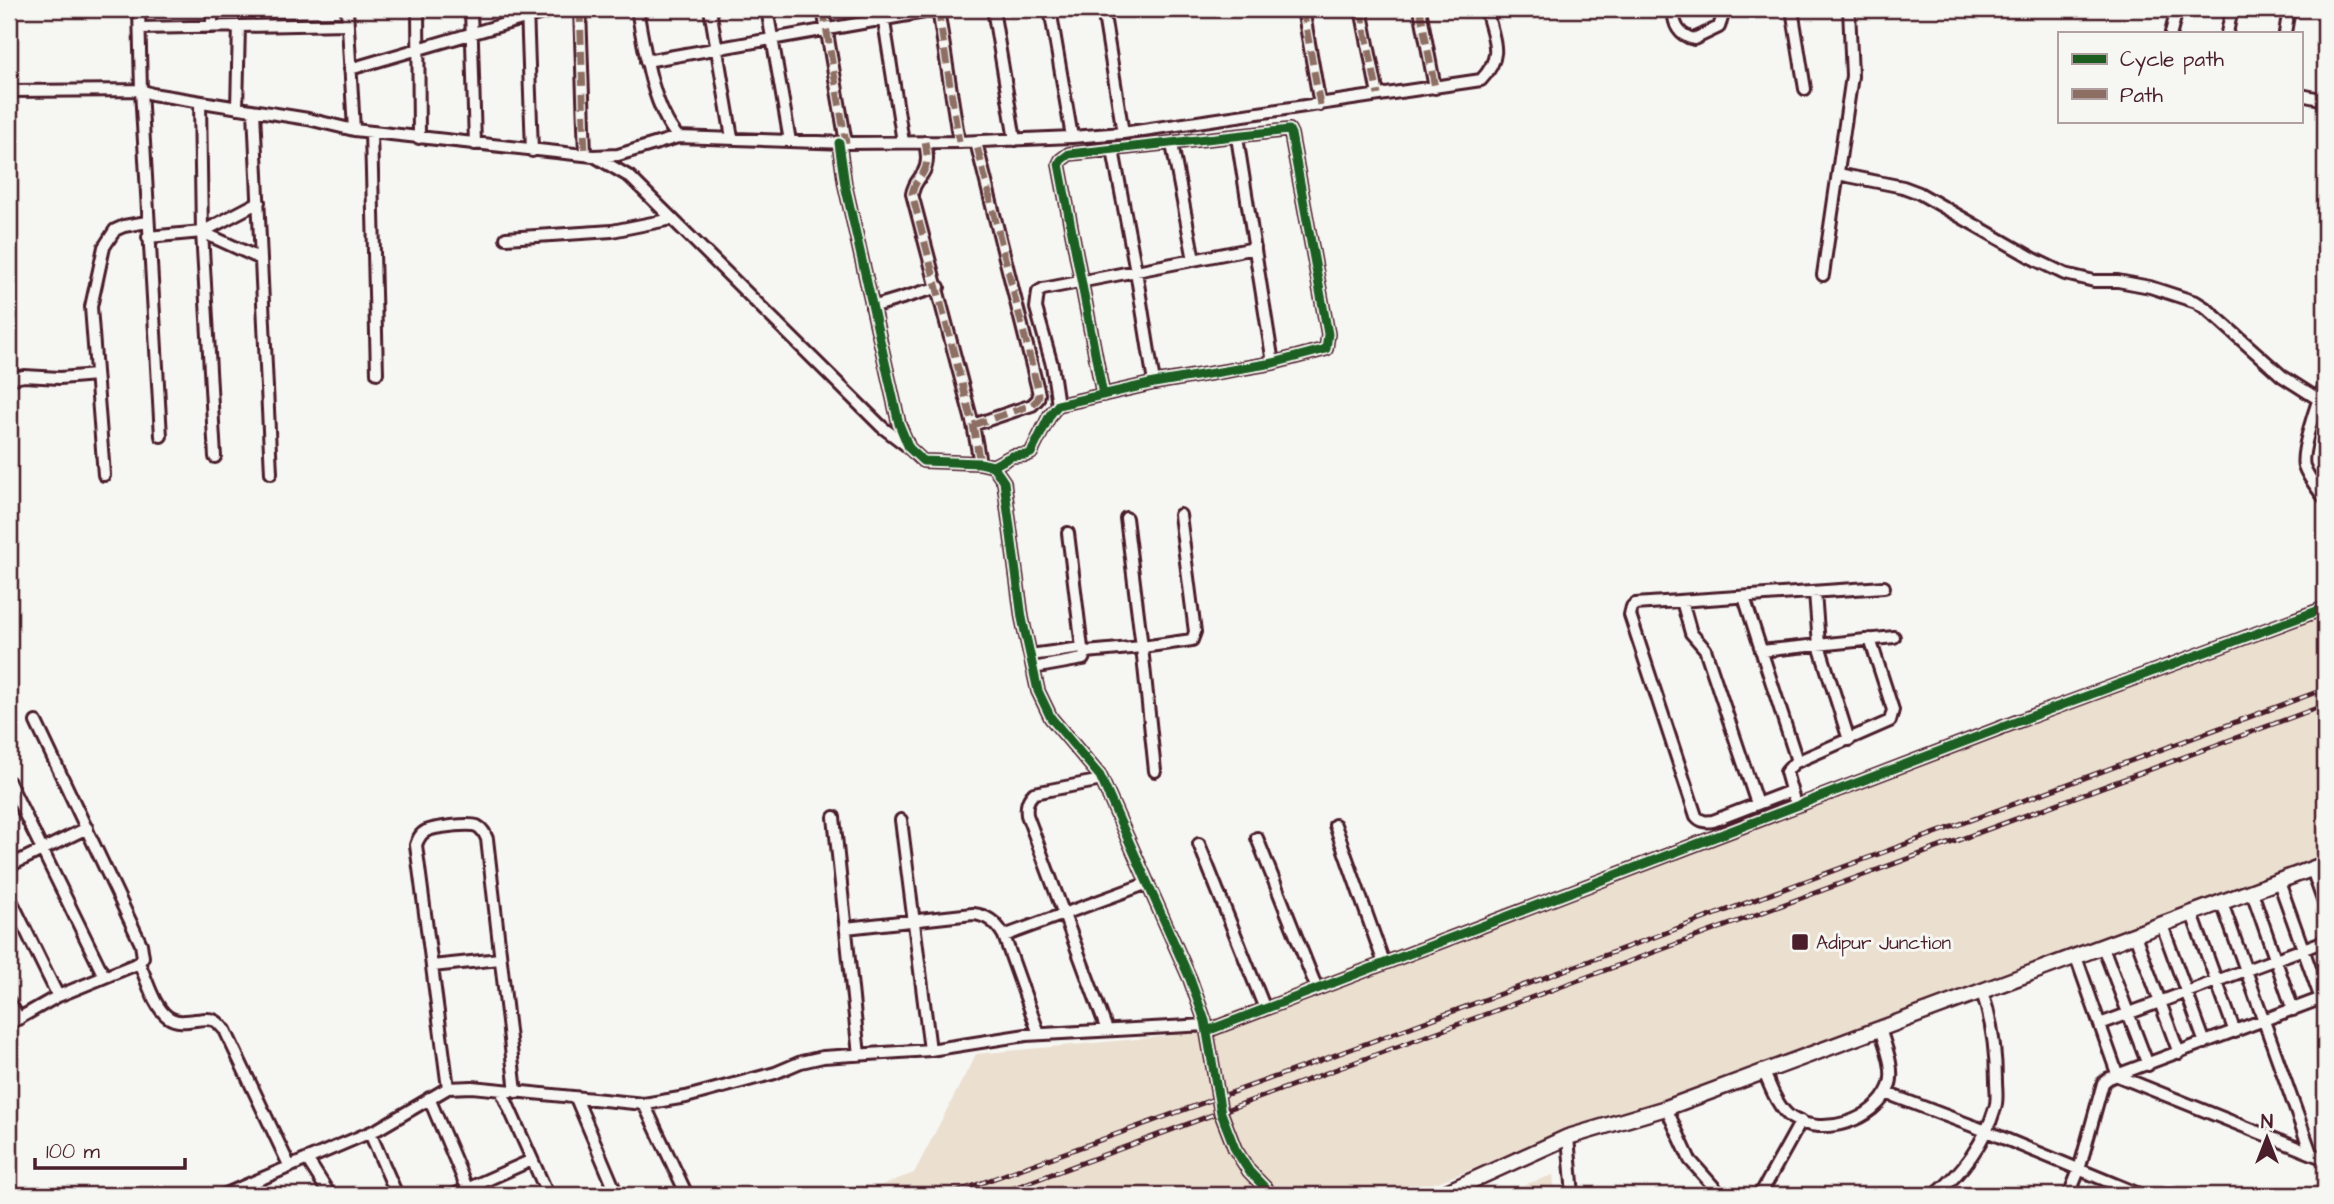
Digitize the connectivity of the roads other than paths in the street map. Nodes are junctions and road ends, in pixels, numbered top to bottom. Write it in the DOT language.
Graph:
graph roads {
  1 [pos="139,9"];
  2 [pos="212,9"];
  3 [pos="347,9"];
  4 [pos="418,9"];
  5 [pos="471,9"];
  6 [pos="556,9"];
  7 [pos="580,9"];
  8 [pos="637,9"];
  9 [pos="710,9"];
  10 [pos="767,9"];
  11 [pos="823,9"];
  12 [pos="939,9"];
  13 [pos="993,9"];
  14 [pos="1050,9"];
  15 [pos="1103,9"];
  16 [pos="1303,9"];
  17 [pos="1361,9"];
  18 [pos="1420,9"];
  19 [pos="1486,9"];
  20 [pos="1673,9"];
  21 [pos="1726,9"];
  22 [pos="1792,9"];
  23 [pos="1849,9"];
  24 [pos="2177,9"];
  25 [pos="2232,9"];
  26 [pos="2290,9"];
  27 [pos="527,13"];
  28 [pos="882,13"];
  29 [pos="347,23"];
  30 [pos="239,26"];
  31 [pos="212,27"];
  32 [pos="827,27"];
  33 [pos="140,28"];
  34 [pos="2171,32"];
  35 [pos="2227,32"];
  36 [pos="2286,32"];
  37 [pos="472,35"];
  38 [pos="772,38"];
  39 [pos="717,48"];
  40 [pos="418,49"];
  41 [pos="646,61"];
  42 [pos="350,69"];
  43 [pos="1435,88"];
  44 [pos="1805,89"];
  45 [pos="141,90"];
  46 [pos="9,91"];
  47 [pos="1378,95"];
  48 [pos="2302,95"];
  49 [pos="2325,100"];
  50 [pos="200,102"];
  51 [pos="1320,105"];
  52 [pos="237,108"];
  53 [pos="254,111"];
  54 [pos="354,130"];
  55 [pos="371,132"];
  56 [pos="1123,133"];
  57 [pos="678,137"];
  58 [pos="1072,137"];
  59 [pos="1237,137"];
  60 [pos="419,138"];
  61 [pos="732,138"];
  62 [pos="1015,140"];
  63 [pos="790,141"];
  64 [pos="903,142"];
  65 [pos="925,142"];
  66 [pos="959,142"];
  67 [pos="976,142"];
  68 [pos="843,143"];
  69 [pos="475,144"];
  70 [pos="1172,144"];
  71 [pos="533,150"];
  72 [pos="1114,150"];
  73 [pos="589,155"];
  74 [pos="1838,174"];
  75 [pos="258,202"];
  76 [pos="672,219"];
  77 [pos="147,222"];
  78 [pos="202,232"];
  79 [pos="148,237"];
  80 [pos="506,238"];
  81 [pos="1255,248"];
  82 [pos="261,258"];
  83 [pos="1194,260"];
  84 [pos="1136,271"];
  85 [pos="1823,275"];
  86 [pos="1082,281"];
  87 [pos="939,288"];
  88 [pos="872,307"];
  89 [pos="1273,363"];
  90 [pos="377,373"];
  91 [pos="96,374"];
  92 [pos="9,379"];
  93 [pos="1154,383"];
  94 [pos="2325,388"];
  95 [pos="1103,395"];
  96 [pos="2318,399"];
  97 [pos="1058,405"];
  98 [pos="973,425"];
  99 [pos="161,436"];
  100 [pos="909,448"];
  101 [pos="215,457"];
  102 [pos="980,463"];
  103 [pos="993,466"];
  104 [pos="271,473"];
  105 [pos="104,475"];
  106 [pos="2325,499"];
  107 [pos="1180,515"];
  108 [pos="1126,518"];
  109 [pos="1068,533"];
  110 [pos="1884,587"];
  111 [pos="1815,592"];
  112 [pos="1744,597"];
  113 [pos="1682,601"];
  114 [pos="2325,608"];
  115 [pos="1894,637"];
  116 [pos="1870,639"];
  117 [pos="1819,645"];
  118 [pos="1142,647"];
  119 [pos="1084,650"];
  120 [pos="1761,651"];
  121 [pos="1030,654"];
  122 [pos="1033,668"];
  123 [pos="36,722"];
  124 [pos="1849,740"];
  125 [pos="1797,761"];
  126 [pos="1154,771"];
  127 [pos="1102,780"];
  128 [pos="9,782"];
  129 [pos="1791,791"];
  130 [pos="1757,804"];
  131 [pos="1796,806"];
  132 [pos="834,817"];
  133 [pos="901,820"];
  134 [pos="1335,825"];
  135 [pos="87,828"];
  136 [pos="1257,838"];
  137 [pos="1199,844"];
  138 [pos="43,849"];
  139 [pos="9,866"];
  140 [pos="2319,867"];
  141 [pos="2279,882"];
  142 [pos="1148,883"];
  143 [pos="2252,892"];
  144 [pos="9,896"];
  145 [pos="2222,903"];
  146 [pos="2325,906"];
  147 [pos="1064,914"];
  148 [pos="2192,914"];
  149 [pos="914,921"];
  150 [pos="2162,925"];
  151 [pos="846,928"];
  152 [pos="2135,935"];
  153 [pos="1004,936"];
  154 [pos="2325,941"];
  155 [pos="2104,947"];
  156 [pos="2303,949"];
  157 [pos="2076,957"];
  158 [pos="500,959"];
  159 [pos="2276,960"];
  160 [pos="139,963"];
  161 [pos="1384,963"];
  162 [pos="432,966"];
  163 [pos="2246,970"];
  164 [pos="104,976"];
  165 [pos="2217,981"];
  166 [pos="1317,989"];
  167 [pos="1982,992"];
  168 [pos="2186,992"];
  169 [pos="58,996"];
  170 [pos="2323,998"];
  171 [pos="9,1001"];
  172 [pos="2160,1002"];
  173 [pos="1265,1009"];
  174 [pos="2293,1010"];
  175 [pos="2128,1013"];
  176 [pos="2264,1020"];
  177 [pos="14,1021"];
  178 [pos="2100,1024"];
  179 [pos="1206,1028"];
  180 [pos="1880,1029"];
  181 [pos="1107,1030"];
  182 [pos="2235,1032"];
  183 [pos="1039,1034"];
  184 [pos="2205,1043"];
  185 [pos="930,1049"];
  186 [pos="2179,1053"];
  187 [pos="859,1055"];
  188 [pos="2148,1065"];
  189 [pos="1763,1072"];
  190 [pos="2118,1076"];
  191 [pos="448,1088"];
  192 [pos="502,1090"];
  193 [pos="516,1092"];
  194 [pos="1886,1093"];
  195 [pos="429,1098"];
  196 [pos="576,1098"];
  197 [pos="644,1104"];
  198 [pos="1665,1108"];
  199 [pos="1801,1121"];
  200 [pos="1986,1131"];
  201 [pos="370,1133"];
  202 [pos="1568,1137"];
  203 [pos="2311,1153"];
  204 [pos="307,1159"];
  205 [pos="2325,1159"];
  206 [pos="532,1160"];
  207 [pos="290,1167"];
  208 [pos="2079,1170"];
  209 [pos="1712,1190"];
  210 [pos="468,1192"];
  211 [pos="223,1195"];
  212 [pos="330,1195"];
  213 [pos="397,1195"];
  214 [pos="453,1195"];
  215 [pos="548,1195"];
  216 [pos="617,1195"];
  217 [pos="687,1195"];
  218 [pos="1272,1195"];
  219 [pos="1440,1195"];
  220 [pos="1573,1195"];
  221 [pos="1721,1195"];
  222 [pos="1760,1195"];
  223 [pos="1935,1195"];
  224 [pos="2069,1195"];
  225 [pos="2141,1195"];
  1 -- 33 [label="street"];
  2 -- 31 [label="street"];
  3 -- 29 [label="street"];
  4 -- 40 [label="street"];
  5 -- 37 [label="street"];
  6 -- 27 [label="street"];
  7 -- 73 [label="street"];
  8 -- 41 [label="street"];
  9 -- 39 [label="street"];
  10 -- 38 [label="street"];
  11 -- 32 [label="street"];
  12 -- 28 [label="street"];
  12 -- 66 [label="street"];
  13 -- 62 [label="street"];
  14 -- 58 [label="street"];
  15 -- 56 [label="street"];
  16 -- 51 [label="street"];
  17 -- 47 [label="street"];
  18 -- 43 [label="street"];
  19 -- 43 [label="street"];
  20 -- 21 [label="street"];
  22 -- 44 [label="street"];
  23 -- 74 [label="street"];
  24 -- 34 [label="street"];
  25 -- 35 [label="street"];
  26 -- 36 [label="street"];
  27 -- 37 [label="street"];
  27 -- 71 [label="street"];
  28 -- 32 [label="street"];
  28 -- 64 [label="street"];
  29 -- 30 [label="street"];
  29 -- 42 [label="street"];
  30 -- 31 [label="street"];
  30 -- 52 [label="street"];
  31 -- 33 [label="street"];
  32 -- 38 [label="street"];
  32 -- 68 [label="street"];
  33 -- 45 [label="street"];
  37 -- 40 [label="street"];
  37 -- 69 [label="street"];
  38 -- 39 [label="street"];
  38 -- 63 [label="street"];
  39 -- 41 [label="street"];
  39 -- 61 [label="street"];
  40 -- 42 [label="street"];
  40 -- 60 [label="street"];
  41 -- 57 [label="street"];
  42 -- 54 [label="street"];
  43 -- 47 [label="street"];
  45 -- 46 [label="street"];
  45 -- 50 [label="street"];
  45 -- 77 [label="street"];
  47 -- 51 [label="street"];
  48 -- 49 [label="street"];
  50 -- 52 [label="street"];
  50 -- 78 [label="street"];
  51 -- 56 [label="street"];
  52 -- 53 [label="street"];
  53 -- 54 [label="street"];
  53 -- 75 [label="street"];
  54 -- 55 [label="street"];
  55 -- 60 [label="street"];
  55 -- 90 [label="street"];
  56 -- 58 [label="street"];
  57 -- 61 [label="street"];
  57 -- 73 [label="street"];
  58 -- 62 [label="street"];
  59 -- 70 [label="street"];
  59 -- 81 [label="street"];
  59 -- 89 [label="street"];
  60 -- 69 [label="street"];
  61 -- 63 [label="street"];
  62 -- 67 [label="street"];
  63 -- 68 [label="street"];
  64 -- 65 [label="street"];
  64 -- 68 [label="street"];
  65 -- 66 [label="street"];
  65 -- 87 [label="street"];
  66 -- 67 [label="street"];
  67 -- 98 [label="street"];
  68 -- 88 [label="street"];
  69 -- 71 [label="street"];
  70 -- 72 [label="street"];
  70 -- 83 [label="street"];
  71 -- 73 [label="street"];
  72 -- 84 [label="street"];
  72 -- 86 [label="street"];
  73 -- 76 [label="street"];
  74 -- 85 [label="street"];
  74 -- 96 [label="street"];
  75 -- 78 [label="street"];
  75 -- 82 [label="street"];
  76 -- 80 [label="street"];
  76 -- 100 [label="street"];
  77 -- 79 [label="street"];
  77 -- 91 [label="street"];
  78 -- 79 [label="street"];
  78 -- 82 [label="street"];
  78 -- 101 [label="street"];
  79 -- 99 [label="street"];
  81 -- 83 [label="street"];
  81 -- 89 [label="street"];
  82 -- 104 [label="street"];
  83 -- 84 [label="street"];
  84 -- 86 [label="street"];
  84 -- 93 [label="street"];
  86 -- 95 [label="street"];
  86 -- 97 [label="street"];
  87 -- 88 [label="street"];
  87 -- 98 [label="street"];
  88 -- 100 [label="street"];
  89 -- 93 [label="street"];
  91 -- 92 [label="street"];
  91 -- 105 [label="street"];
  93 -- 95 [label="street"];
  94 -- 96 [label="street"];
  95 -- 97 [label="street"];
  96 -- 106 [label="street"];
  97 -- 103 [label="street"];
  98 -- 102 [label="street"];
  100 -- 102 [label="street"];
  102 -- 103 [label="street"];
  103 -- 121 [label="street"];
  107 -- 118 [label="street"];
  108 -- 118 [label="street"];
  109 -- 119 [label="street"];
  110 -- 111 [label="street"];
  111 -- 112 [label="street"];
  111 -- 117 [label="street"];
  112 -- 113 [label="street"];
  112 -- 120 [label="street"];
  113 -- 130 [label="street"];
  113 -- 130 [label="street"];
  114 -- 131 [label="street"];
  115 -- 116 [label="street"];
  116 -- 117 [label="street"];
  116 -- 124 [label="street"];
  117 -- 120 [label="street"];
  117 -- 124 [label="street"];
  118 -- 119 [label="street"];
  118 -- 126 [label="street"];
  119 -- 121 [label="street"];
  119 -- 122 [label="street"];
  120 -- 125 [label="street"];
  121 -- 122 [label="street"];
  122 -- 127 [label="street"];
  123 -- 135 [label="street"];
  124 -- 125 [label="street"];
  125 -- 129 [label="street"];
  127 -- 142 [label="street"];
  127 -- 147 [label="street"];
  128 -- 138 [label="street"];
  129 -- 130 [label="street"];
  129 -- 131 [label="street"];
  131 -- 161 [label="street"];
  132 -- 151 [label="street"];
  133 -- 149 [label="street"];
  134 -- 161 [label="street"];
  135 -- 138 [label="street"];
  135 -- 160 [label="street"];
  136 -- 166 [label="street"];
  137 -- 173 [label="street"];
  138 -- 139 [label="street"];
  138 -- 164 [label="street"];
  140 -- 141 [label="main road"];
  140 -- 146 [label="street"];
  141 -- 143 [label="main road"];
  141 -- 156 [label="street"];
  142 -- 147 [label="street"];
  142 -- 179 [label="street"];
  143 -- 145 [label="main road"];
  143 -- 159 [label="street"];
  144 -- 169 [label="street"];
  145 -- 148 [label="main road"];
  145 -- 163 [label="street"];
  147 -- 153 [label="street"];
  147 -- 181 [label="street"];
  148 -- 150 [label="main road"];
  148 -- 165 [label="street"];
  149 -- 151 [label="street"];
  149 -- 153 [label="street"];
  149 -- 185 [label="street"];
  150 -- 152 [label="main road"];
  150 -- 168 [label="street"];
  151 -- 187 [label="street"];
  152 -- 155 [label="main road"];
  152 -- 172 [label="street"];
  153 -- 183 [label="street"];
  154 -- 156 [label="street"];
  155 -- 157 [label="main road"];
  155 -- 175 [label="street"];
  156 -- 159 [label="street"];
  156 -- 170 [label="street"];
  157 -- 167 [label="main road"];
  157 -- 178 [label="street"];
  158 -- 162 [label="street"];
  158 -- 162 [label="street"];
  158 -- 193 [label="street"];
  159 -- 163 [label="street"];
  159 -- 174 [label="street"];
  160 -- 164 [label="street"];
  160 -- 207 [label="street"];
  161 -- 166 [label="street"];
  162 -- 191 [label="street"];
  163 -- 165 [label="street"];
  163 -- 176 [label="street"];
  164 -- 169 [label="street"];
  165 -- 168 [label="street"];
  165 -- 182 [label="street"];
  166 -- 173 [label="street"];
  167 -- 180 [label="main road"];
  167 -- 200 [label="street"];
  168 -- 172 [label="street"];
  168 -- 184 [label="street"];
  169 -- 177 [label="street"];
  170 -- 174 [label="street"];
  171 -- 177 [label="street"];
  172 -- 175 [label="street"];
  172 -- 186 [label="street"];
  173 -- 179 [label="street"];
  174 -- 176 [label="street"];
  175 -- 178 [label="street"];
  175 -- 188 [label="street"];
  176 -- 182 [label="street"];
  176 -- 203 [label="street"];
  178 -- 190 [label="street"];
  179 -- 181 [label="street"];
  179 -- 218 [label="street"];
  180 -- 189 [label="main road"];
  180 -- 194 [label="street"];
  181 -- 183 [label="street"];
  182 -- 184 [label="street"];
  183 -- 185 [label="street"];
  184 -- 186 [label="street"];
  185 -- 187 [label="street"];
  186 -- 188 [label="street"];
  187 -- 197 [label="street"];
  188 -- 190 [label="street"];
  189 -- 198 [label="main road"];
  189 -- 199 [label="street"];
  190 -- 203 [label="street"];
  190 -- 208 [label="street"];
  191 -- 192 [label="street"];
  191 -- 195 [label="street"];
  192 -- 193 [label="street"];
  192 -- 206 [label="street"];
  193 -- 196 [label="street"];
  194 -- 199 [label="street"];
  194 -- 200 [label="street"];
  195 -- 201 [label="street"];
  195 -- 210 [label="street"];
  196 -- 197 [label="street"];
  196 -- 216 [label="street"];
  197 -- 217 [label="street"];
  198 -- 202 [label="main road"];
  198 -- 209 [label="street"];
  199 -- 222 [label="street"];
  200 -- 208 [label="street"];
  200 -- 223 [label="street"];
  201 -- 204 [label="street"];
  201 -- 213 [label="street"];
  202 -- 219 [label="main road"];
  202 -- 220 [label="street"];
  203 -- 205 [label="street"];
  204 -- 207 [label="street"];
  204 -- 212 [label="street"];
  206 -- 210 [label="street"];
  206 -- 215 [label="street"];
  207 -- 211 [label="street"];
  208 -- 224 [label="street"];
  208 -- 225 [label="street"];
  209 -- 221 [label="street"];
  210 -- 214 [label="street"];
}
